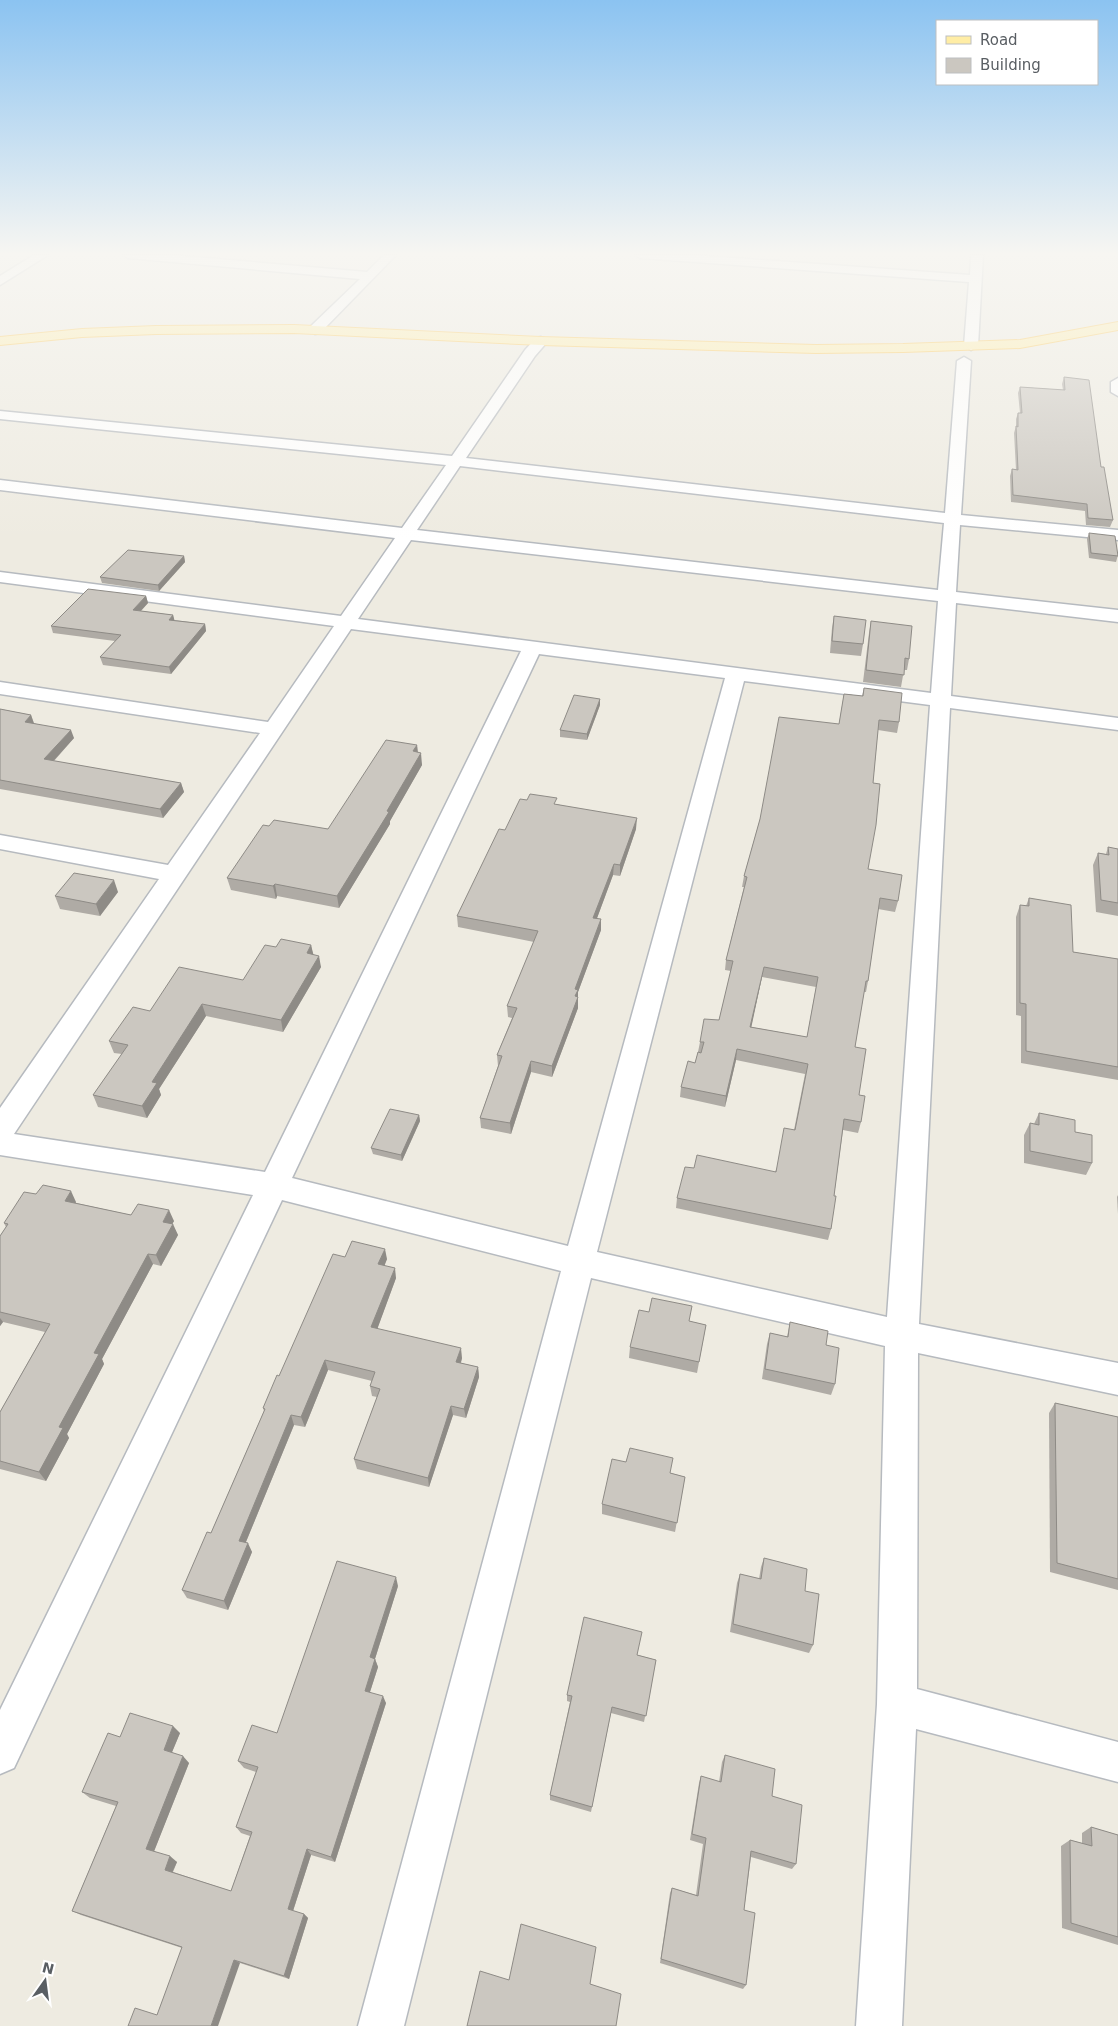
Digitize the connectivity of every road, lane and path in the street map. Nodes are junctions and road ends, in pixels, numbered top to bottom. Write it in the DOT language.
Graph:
graph roads {
  1 [pos="534,350"];
  2 [pos="594,350"];
  3 [pos="826,350"];
  4 [pos="964,350"];
  5 [pos="996,350"];
  6 [pos="963,357"];
  7 [pos="1022,357"];
  8 [pos="1003,358"];
  9 [pos="880,362"];
  10 [pos="1118,382"];
  11 [pos="1118,392"];
  12 [pos="0,415"];
  13 [pos="456,461"];
  14 [pos="0,485"];
  15 [pos="953,519"];
  16 [pos="406,534"];
  17 [pos="1118,535"];
  18 [pos="0,577"];
  19 [pos="947,596"];
  20 [pos="1118,616"];
  21 [pos="346,623"];
  22 [pos="532,648"];
  23 [pos="736,674"];
  24 [pos="0,688"];
  25 [pos="942,701"];
  26 [pos="1118,724"];
  27 [pos="274,729"];
  28 [pos="0,842"];
  29 [pos="175,874"];
  30 [pos="0,1131"];
  31 [pos="0,1143"];
  32 [pos="274,1186"];
  33 [pos="579,1262"];
  34 [pos="902,1335"];
  35 [pos="1118,1379"];
  36 [pos="897,1704"];
  37 [pos="0,1754"];
  38 [pos="1118,1762"];
  39 [pos="381,2026"];
  40 [pos="880,2026"];
  1 -- 13 [label="street"];
  2 -- 9 [label="main road"];
  3 -- 6 [label="main road"];
  4 -- 6 [label="street"];
  5 -- 6 [label="main road"];
  6 -- 15 [label="street"];
  7 -- 8 [label="main road"];
  10 -- 11 [label="street"];
  12 -- 13 [label="street"];
  13 -- 15 [label="street"];
  13 -- 16 [label="street"];
  14 -- 16 [label="street"];
  15 -- 17 [label="street"];
  15 -- 19 [label="street"];
  16 -- 19 [label="street"];
  16 -- 21 [label="street"];
  18 -- 21 [label="street"];
  19 -- 20 [label="street"];
  19 -- 25 [label="street"];
  21 -- 22 [label="street"];
  21 -- 27 [label="street"];
  22 -- 23 [label="street"];
  22 -- 32 [label="street"];
  23 -- 25 [label="street"];
  23 -- 33 [label="street"];
  24 -- 27 [label="street"];
  25 -- 26 [label="street"];
  25 -- 34 [label="street"];
  27 -- 29 [label="street"];
  28 -- 29 [label="street"];
  29 -- 30 [label="street"];
  31 -- 32 [label="street"];
  32 -- 33 [label="street"];
  32 -- 37 [label="street"];
  33 -- 34 [label="street"];
  33 -- 39 [label="street"];
  34 -- 35 [label="street"];
  34 -- 36 [label="street"];
  36 -- 38 [label="street"];
  36 -- 40 [label="street"];
}
